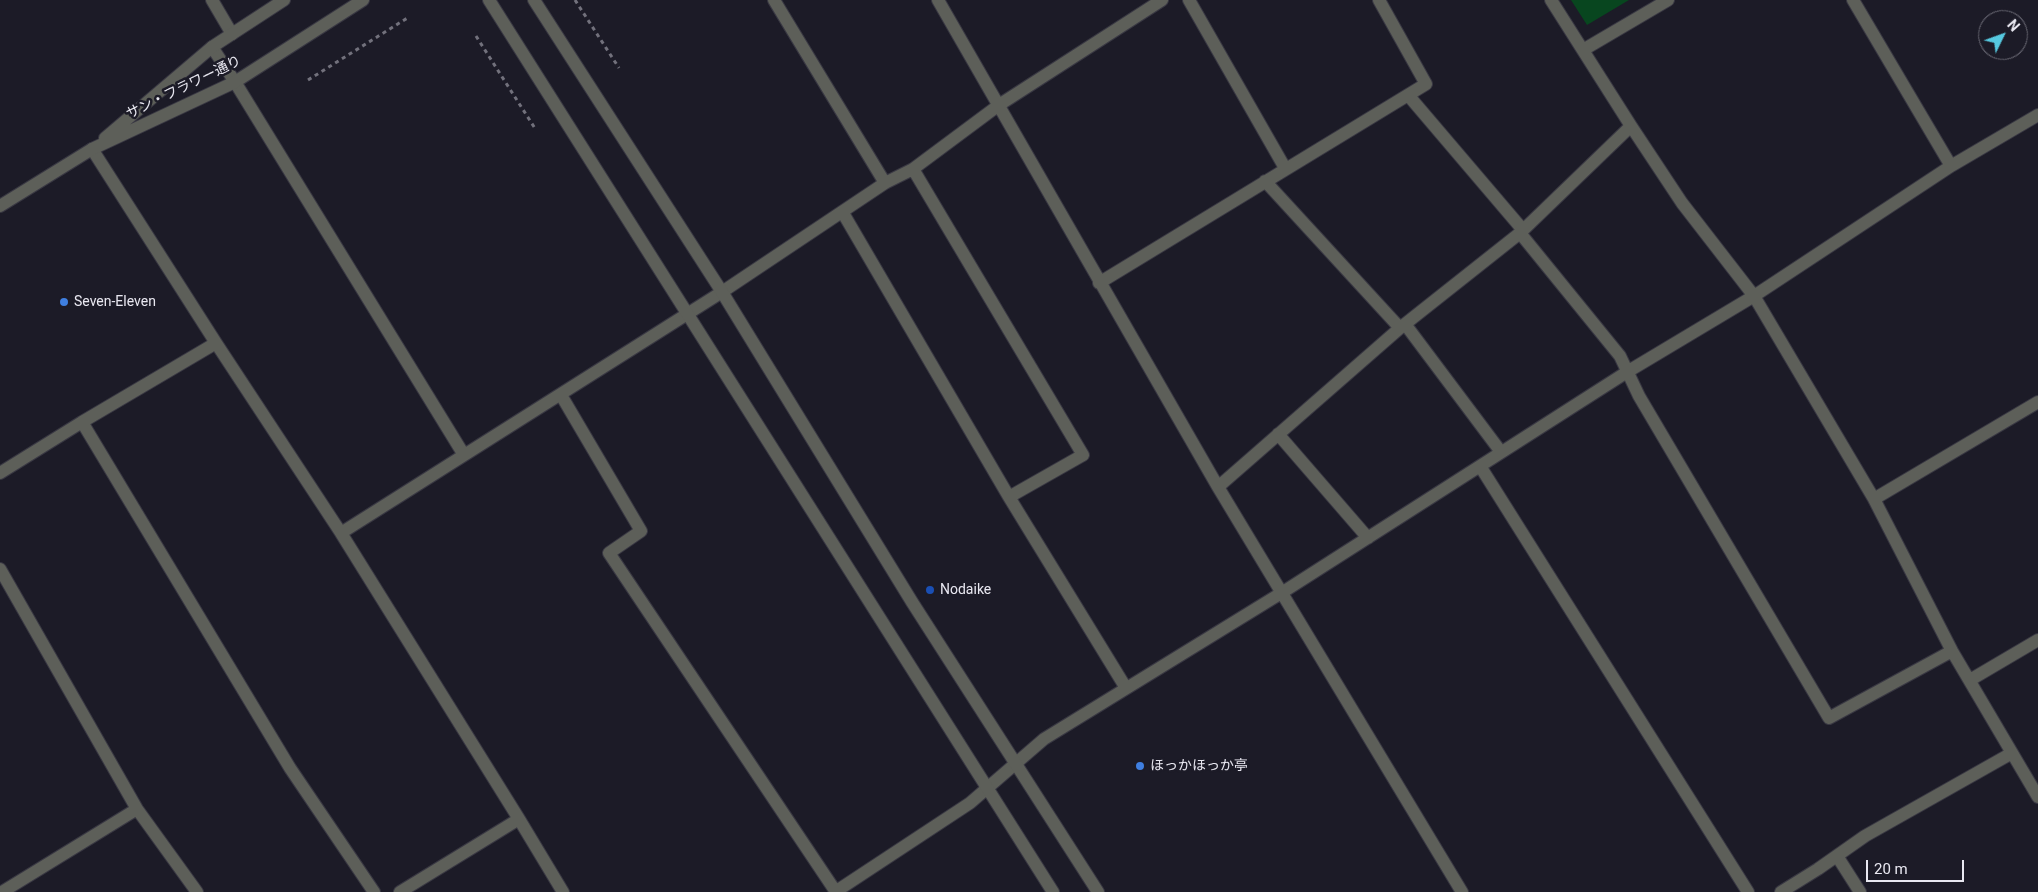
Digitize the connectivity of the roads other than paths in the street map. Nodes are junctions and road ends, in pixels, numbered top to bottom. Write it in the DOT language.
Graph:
graph roads {
  1 [pos="212,0"];
  2 [pos="284,0"];
  3 [pos="363,0"];
  4 [pos="489,0"];
  5 [pos="534,0"];
  6 [pos="774,0"];
  7 [pos="938,0"];
  8 [pos="1162,0"];
  9 [pos="1188,0"];
  10 [pos="1378,0"];
  11 [pos="1551,0"];
  12 [pos="1668,0"];
  13 [pos="1853,0"];
  14 [pos="232,34"];
  15 [pos="212,47"];
  16 [pos="1583,50"];
  17 [pos="235,82"];
  18 [pos="1408,95"];
  19 [pos="999,105"];
  20 [pos="2038,115"];
  21 [pos="1631,126"];
  22 [pos="92,149"];
  23 [pos="1952,166"];
  24 [pos="1285,168"];
  25 [pos="913,169"];
  26 [pos="1265,181"];
  27 [pos="885,183"];
  28 [pos="0,206"];
  29 [pos="843,213"];
  30 [pos="1522,232"];
  31 [pos="1099,283"];
  32 [pos="722,292"];
  33 [pos="1754,296"];
  34 [pos="688,314"];
  35 [pos="1402,326"];
  36 [pos="216,344"];
  37 [pos="1627,372"];
  38 [pos="562,395"];
  39 [pos="2038,402"];
  40 [pos="82,422"];
  41 [pos="1278,434"];
  42 [pos="1501,452"];
  43 [pos="464,456"];
  44 [pos="1480,466"];
  45 [pos="0,473"];
  46 [pos="1218,487"];
  47 [pos="1009,497"];
  48 [pos="1874,499"];
  49 [pos="341,533"];
  50 [pos="1368,538"];
  51 [pos="0,569"];
  52 [pos="1283,592"];
  53 [pos="2038,640"];
  54 [pos="1952,651"];
  55 [pos="1970,680"];
  56 [pos="1126,688"];
  57 [pos="2012,753"];
  58 [pos="1015,763"];
  59 [pos="2033,778"];
  60 [pos="987,790"];
  61 [pos="2038,796"];
  62 [pos="137,809"];
  63 [pos="519,819"];
  64 [pos="1837,856"];
  65 [pos="2,892"];
  66 [pos="197,892"];
  67 [pos="374,892"];
  68 [pos="400,892"];
  69 [pos="563,892"];
  70 [pos="836,892"];
  71 [pos="1053,892"];
  72 [pos="1098,892"];
  73 [pos="1462,892"];
  74 [pos="1748,892"];
  75 [pos="1781,892"];
  76 [pos="1860,892"];
  1 -- 14 [label="street"];
  2 -- 14 [label="street, サン・フラワー通り"];
  3 -- 17 [label="street, サン・フラワー通り"];
  4 -- 34 [label="street"];
  5 -- 32 [label="street"];
  6 -- 27 [label="street"];
  7 -- 19 [label="street"];
  8 -- 19 [label="street"];
  9 -- 24 [label="street"];
  10 -- 18 [label="street"];
  11 -- 16 [label="street"];
  12 -- 16 [label="street"];
  13 -- 23 [label="street"];
  14 -- 15 [label="street, サン・フラワー通り"];
  15 -- 17 [label="street"];
  15 -- 22 [label="street, サン・フラワー通り"];
  16 -- 21 [label="street"];
  17 -- 22 [label="street, サン・フラワー通り"];
  17 -- 43 [label="street"];
  18 -- 24 [label="street"];
  18 -- 30 [label="street"];
  19 -- 25 [label="street"];
  19 -- 31 [label="street"];
  20 -- 23 [label="street"];
  21 -- 30 [label="street"];
  21 -- 33 [label="street"];
  22 -- 28 [label="street, サン・フラワー通り"];
  22 -- 36 [label="street"];
  23 -- 33 [label="street"];
  24 -- 26 [label="street"];
  25 -- 27 [label="street"];
  25 -- 47 [label="street"];
  26 -- 31 [label="street"];
  26 -- 35 [label="street"];
  27 -- 29 [label="street"];
  29 -- 32 [label="street"];
  29 -- 47 [label="street"];
  30 -- 35 [label="street"];
  30 -- 37 [label="street"];
  31 -- 46 [label="street"];
  32 -- 34 [label="street"];
  32 -- 58 [label="street"];
  33 -- 37 [label="street"];
  33 -- 48 [label="street"];
  34 -- 38 [label="street"];
  34 -- 60 [label="street"];
  35 -- 41 [label="street"];
  35 -- 42 [label="street"];
  36 -- 40 [label="street"];
  36 -- 49 [label="street"];
  37 -- 42 [label="street"];
  37 -- 54 [label="street"];
  38 -- 43 [label="street"];
  38 -- 70 [label="street"];
  39 -- 48 [label="street"];
  40 -- 45 [label="street"];
  40 -- 67 [label="street"];
  41 -- 46 [label="street"];
  41 -- 50 [label="street"];
  42 -- 44 [label="street"];
  43 -- 49 [label="street"];
  44 -- 50 [label="street"];
  44 -- 74 [label="street"];
  46 -- 52 [label="street"];
  47 -- 56 [label="street"];
  48 -- 54 [label="street"];
  49 -- 63 [label="street"];
  50 -- 52 [label="street"];
  51 -- 62 [label="street"];
  52 -- 56 [label="street"];
  52 -- 73 [label="street"];
  53 -- 55 [label="street"];
  54 -- 55 [label="street"];
  55 -- 57 [label="street"];
  56 -- 58 [label="street"];
  57 -- 59 [label="street"];
  57 -- 64 [label="street"];
  58 -- 60 [label="street"];
  58 -- 72 [label="street"];
  59 -- 61 [label="street"];
  60 -- 70 [label="street"];
  60 -- 71 [label="street"];
  62 -- 65 [label="street"];
  62 -- 66 [label="street"];
  63 -- 68 [label="street"];
  63 -- 69 [label="street"];
  64 -- 75 [label="street"];
  64 -- 76 [label="street"];
}
